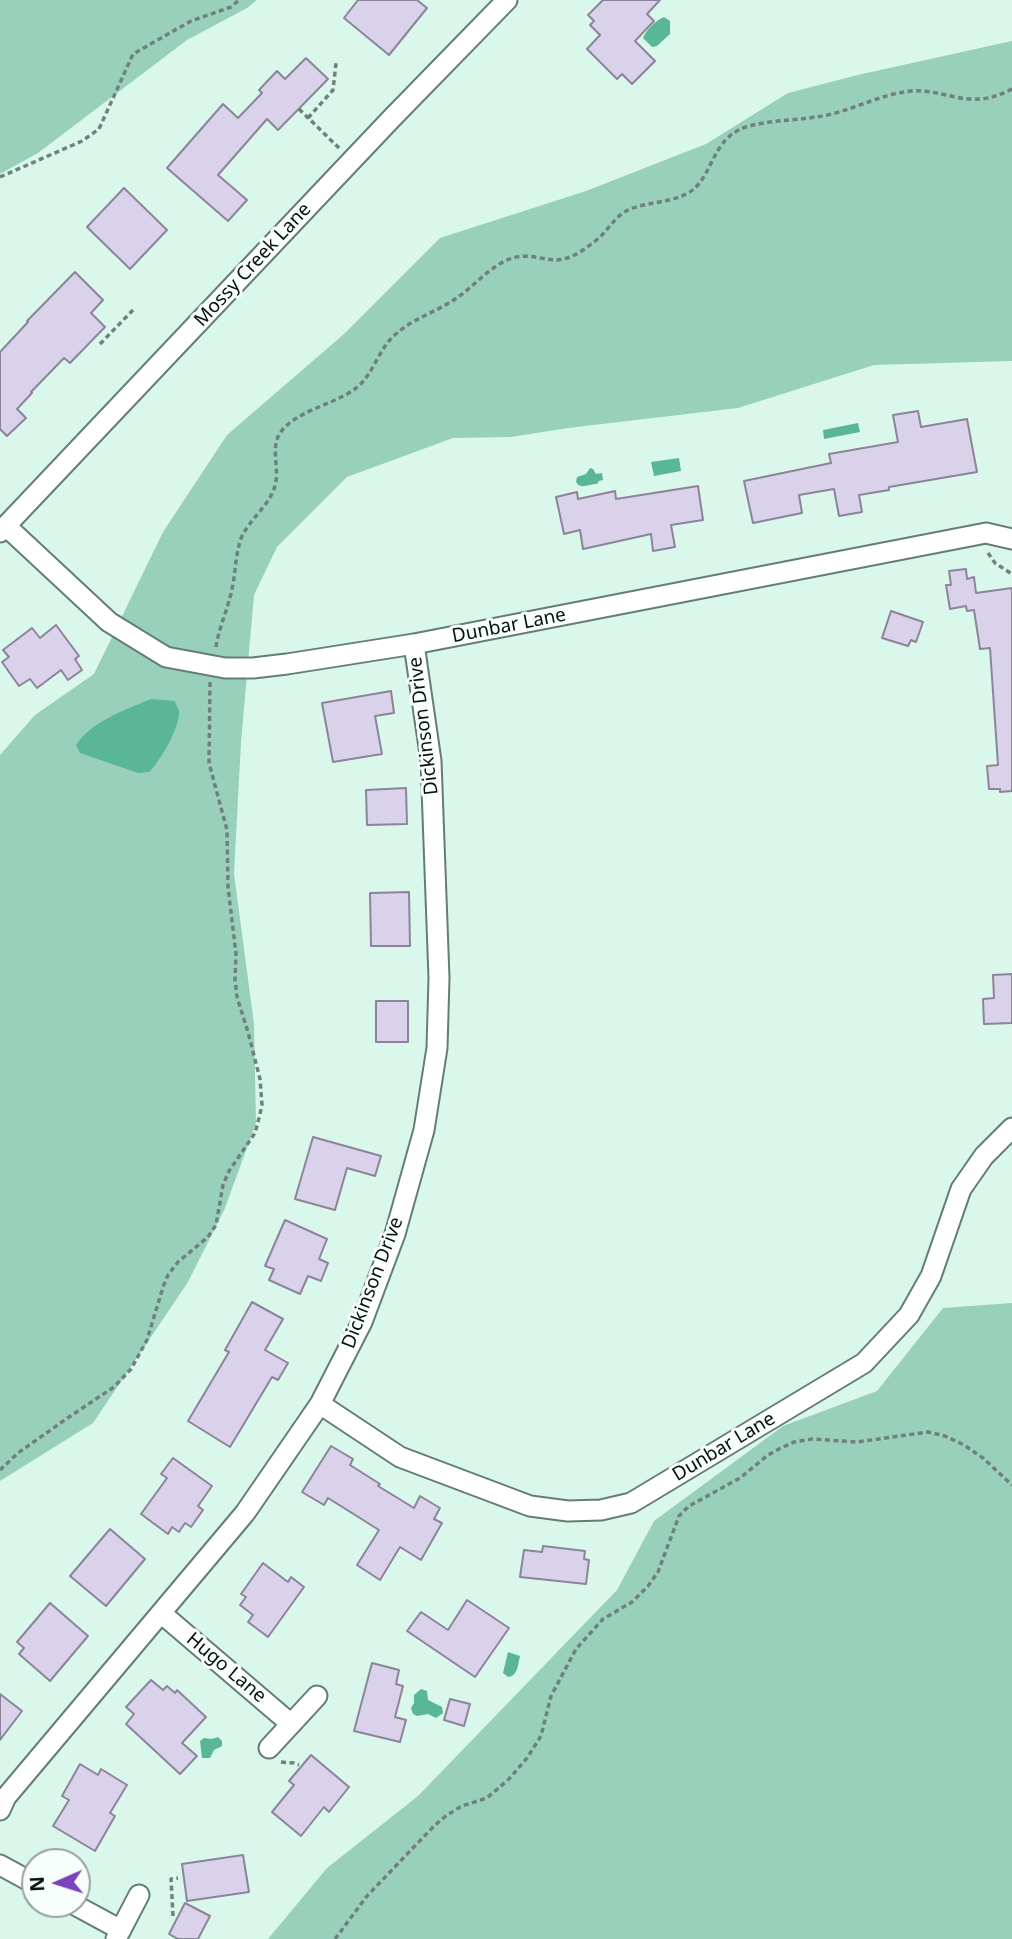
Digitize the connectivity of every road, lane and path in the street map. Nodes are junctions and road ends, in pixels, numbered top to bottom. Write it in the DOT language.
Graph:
graph roads {
  1 [pos="239,0"];
  2 [pos="507,0"];
  3 [pos="336,63"];
  4 [pos="299,109"];
  5 [pos="308,118"];
  6 [pos="339,148"];
  7 [pos="0,177"];
  8 [pos="133,310"];
  9 [pos="100,344"];
  10 [pos="3,529"];
  11 [pos="1012,539"];
  12 [pos="414,644"];
  13 [pos="1012,1128"];
  14 [pos="320,1404"];
  15 [pos="1012,1485"];
  16 [pos="161,1613"];
  17 [pos="317,1696"];
  18 [pos="292,1724"];
  19 [pos="269,1748"];
  20 [pos="0,1810"];
  21 [pos="0,1865"];
  22 [pos="21,1876"];
  23 [pos="178,1878"];
  24 [pos="139,1895"];
  25 [pos="91,1916"];
  26 [pos="173,1916"];
  27 [pos="118,1934"];
  28 [pos="335,1939"];
  1 -- 7 [label="path"];
  2 -- 10 [label="street, Mossy Creek Lane"];
  3 -- 5 [label="path"];
  4 -- 5 [label="path"];
  5 -- 6 [label="path"];
  8 -- 9 [label="path"];
  10 -- 12 [label="street, Dunbar Lane"];
  11 -- 12 [label="street, Dunbar Lane"];
  12 -- 14 [label="street, Dickinson Drive"];
  13 -- 14 [label="street, Dunbar Lane"];
  14 -- 16 [label="street, Dickinson Drive"];
  15 -- 28 [label="path"];
  16 -- 18 [label="street, Hugo Lane"];
  16 -- 20 [label="street, Dickinson Drive"];
  17 -- 18 [label="street"];
  18 -- 19 [label="street"];
  21 -- 22 [label="street"];
  23 -- 26 [label="path"];
  24 -- 27 [label="street"];
  25 -- 27 [label="street"];
}
